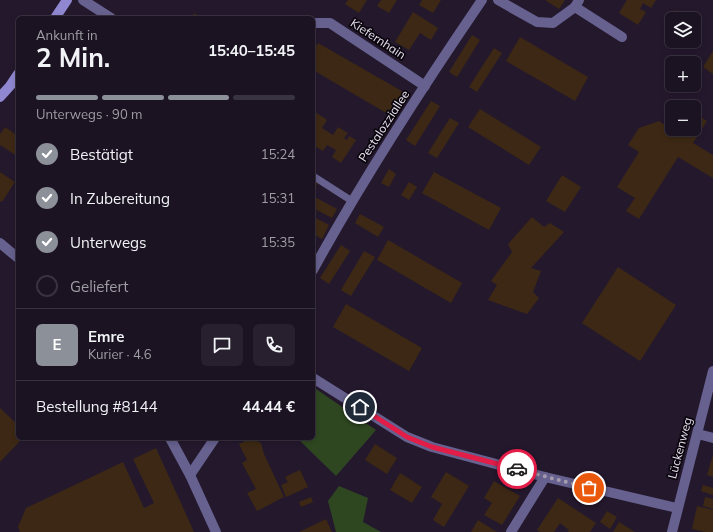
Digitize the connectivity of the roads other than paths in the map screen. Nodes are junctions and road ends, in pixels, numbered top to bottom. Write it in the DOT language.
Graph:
graph roads {
  1 [pos="67,0"];
  2 [pos="83,0"];
  3 [pos="482,0"];
  4 [pos="498,0"];
  5 [pos="577,3"];
  6 [pos="57,16"];
  7 [pos="109,16"];
  8 [pos="315,23"];
  9 [pos="622,37"];
  10 [pos="16,80"];
  11 [pos="425,86"];
  12 [pos="0,97"];
  13 [pos="315,177"];
  14 [pos="352,201"];
  15 [pos="0,243"];
  16 [pos="16,256"];
  17 [pos="315,266"];
  18 [pos="713,371"];
  19 [pos="315,379"];
  20 [pos="698,434"];
  21 [pos="713,438"];
  22 [pos="171,440"];
  23 [pos="214,440"];
  24 [pos="190,474"];
  25 [pos="545,477"];
  26 [pos="677,508"];
  27 [pos="216,532"];
  28 [pos="511,532"];
  29 [pos="672,532"];
  1 -- 6 [label="street"];
  2 -- 7 [label="street"];
  3 -- 11 [label="street, Pestalozziallee"];
  4 -- 5 [label="street"];
  5 -- 9 [label="street"];
  8 -- 11 [label="street, Kiefernhain"];
  10 -- 12 [label="street"];
  11 -- 14 [label="street, Pestalozziallee"];
  13 -- 14 [label="lane"];
  14 -- 17 [label="street, Pestalozziallee"];
  15 -- 16 [label="street"];
  18 -- 20 [label="street, Lückenweg"];
  19 -- 25 [label="street"];
  20 -- 21 [label="street"];
  20 -- 26 [label="street, Lückenweg"];
  22 -- 24 [label="street"];
  23 -- 24 [label="street"];
  24 -- 27 [label="street"];
  25 -- 26 [label="street"];
  25 -- 28 [label="street"];
  26 -- 29 [label="street, Lückenweg"];
}
